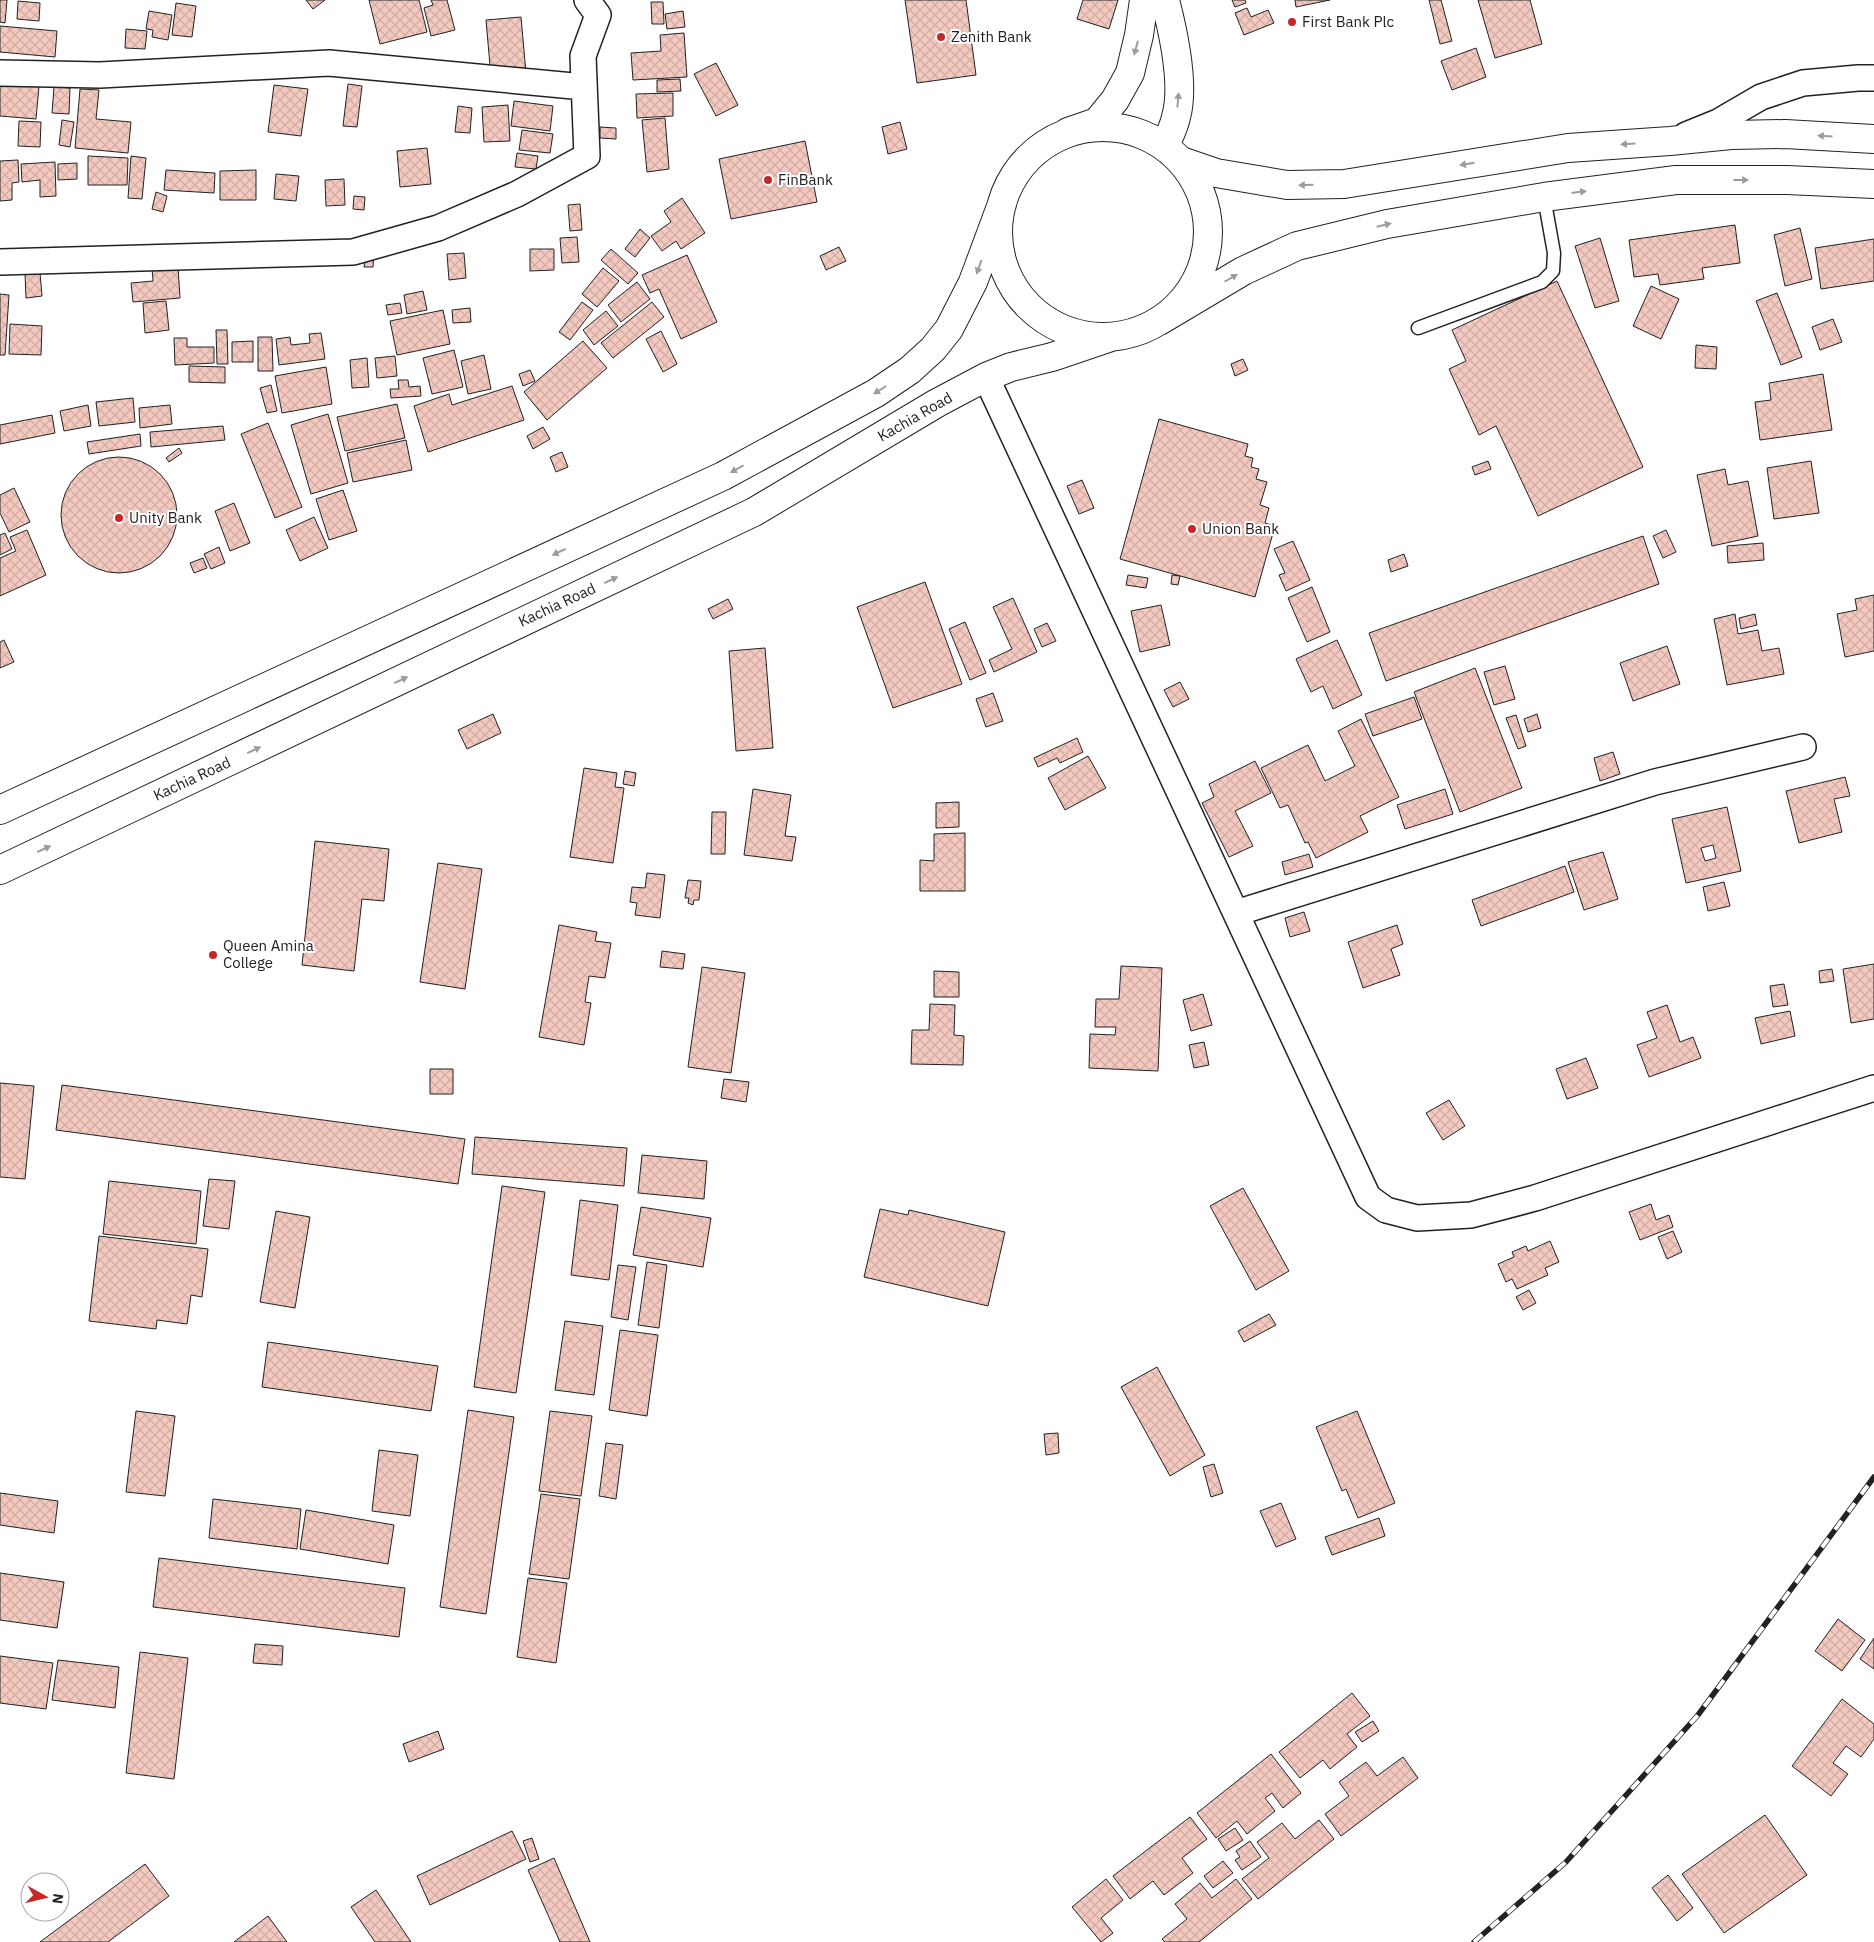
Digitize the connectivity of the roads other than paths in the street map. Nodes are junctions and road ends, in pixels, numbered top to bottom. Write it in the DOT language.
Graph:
graph roads {
  1 [pos="587,0"];
  2 [pos="1144,0"];
  3 [pos="1165,0"];
  4 [pos="0,73"];
  5 [pos="1874,78"];
  6 [pos="584,87"];
  7 [pos="1068,132"];
  8 [pos="1874,139"];
  9 [pos="1670,141"];
  10 [pos="1173,153"];
  11 [pos="1874,184"];
  12 [pos="1544,197"];
  13 [pos="1002,204"];
  14 [pos="0,262"];
  15 [pos="1159,321"];
  16 [pos="1418,328"];
  17 [pos="1111,337"];
  18 [pos="986,377"];
  19 [pos="1803,747"];
  20 [pos="0,810"];
  21 [pos="0,870"];
  22 [pos="1236,913"];
  23 [pos="1874,1088"];
  1 -- 6 [label="street"];
  2 -- 7 [label="main road, one-way"];
  10 -- 3 [label="main road, one-way"];
  4 -- 6 [label="street"];
  5 -- 9 [label="street"];
  6 -- 14 [label="street"];
  7 -- 10 [label="main road"];
  7 -- 13 [label="main road"];
  8 -- 9 [label="main road, one-way"];
  9 -- 10 [label="main road, one-way"];
  10 -- 15 [label="main road"];
  12 -- 11 [label="main road, one-way"];
  15 -- 12 [label="main road, one-way"];
  12 -- 16 [label="lane"];
  13 -- 17 [label="main road"];
  13 -- 20 [label="main road, one-way"];
  15 -- 17 [label="main road"];
  17 -- 18 [label="main road, Kachia Road"];
  21 -- 18 [label="main road, Kachia Road, one-way"];
  18 -- 22 [label="street"];
  19 -- 22 [label="street"];
  22 -- 23 [label="street"];
}
